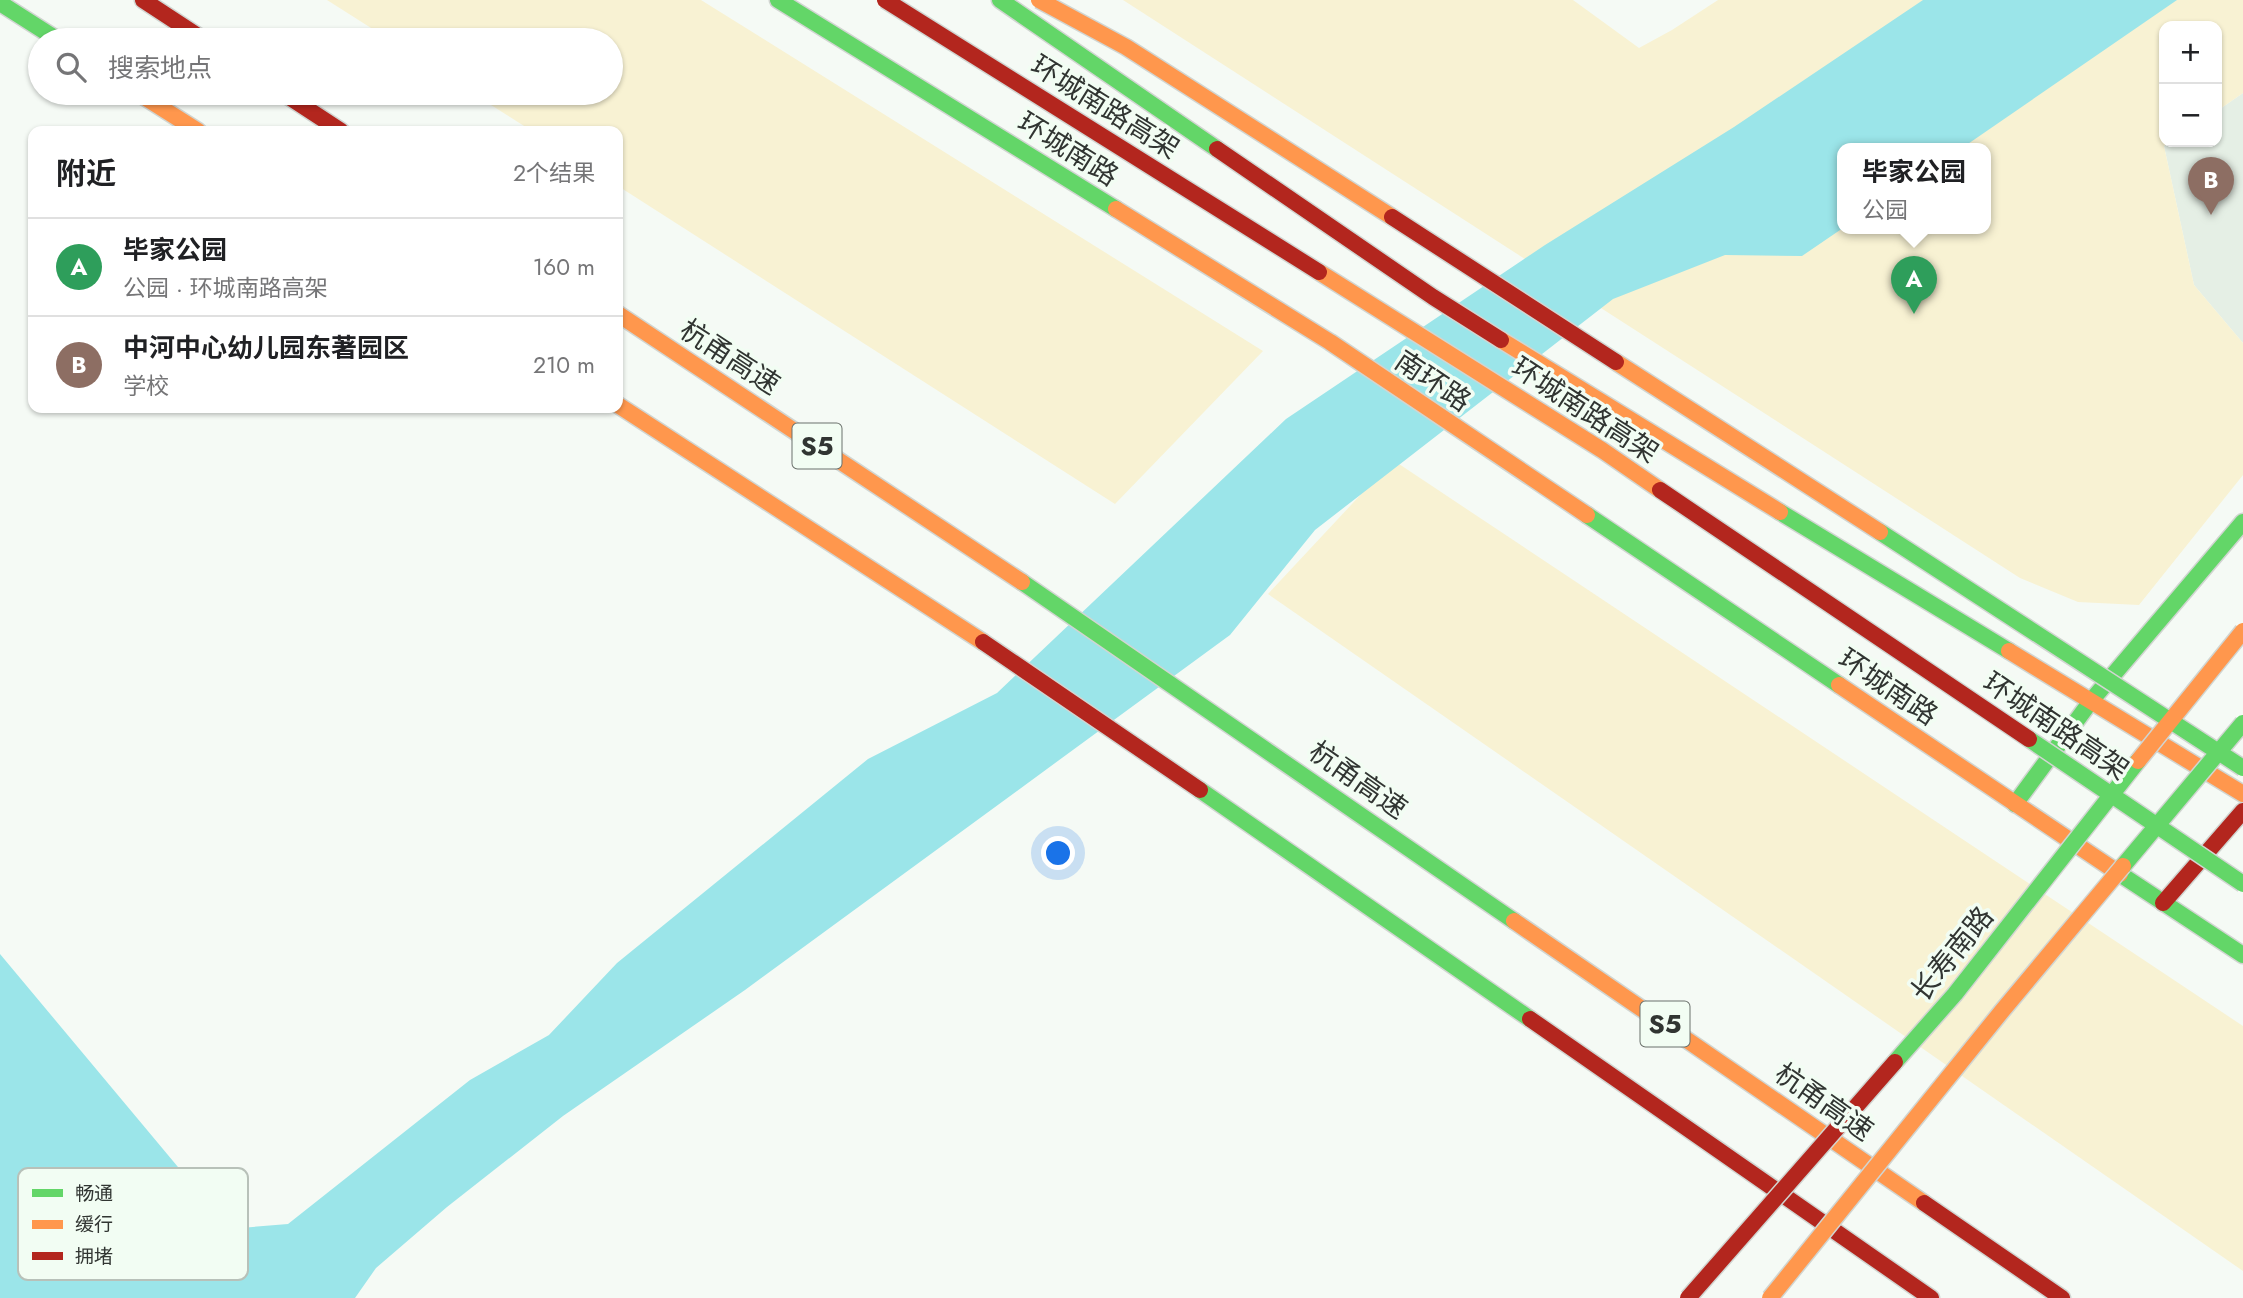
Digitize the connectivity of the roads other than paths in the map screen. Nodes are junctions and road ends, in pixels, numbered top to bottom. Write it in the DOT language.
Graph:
graph roads {
  1 [pos="143,0"];
  2 [pos="778,0"];
  3 [pos="885,0"];
  4 [pos="1000,0"];
  5 [pos="1040,0"];
  6 [pos="1063,0"];
  7 [pos="0,3"];
  8 [pos="39,28"];
  9 [pos="186,28"];
  10 [pos="1126,47"];
  11 [pos="157,105"];
  12 [pos="301,105"];
  13 [pos="190,126"];
  14 [pos="333,126"];
  15 [pos="623,317"];
  16 [pos="1330,342"];
  17 [pos="623,408"];
  18 [pos="1506,462"];
  19 [pos="2243,522"];
  20 [pos="2243,631"];
  21 [pos="2091,701"];
  22 [pos="2243,723"];
  23 [pos="2243,768"];
  24 [pos="2243,794"];
  25 [pos="2015,804"];
  26 [pos="2243,811"];
  27 [pos="2243,884"];
  28 [pos="2163,903"];
  29 [pos="2243,955"];
  30 [pos="1688,1298"];
  31 [pos="1770,1298"];
  32 [pos="1931,1298"];
  33 [pos="2062,1298"];
  1 -- 9 [label="main road"];
  2 -- 16 [label="main road, 环城南路"];
  3 -- 27 [label="main road, 环城南路高架, bridge"];
  4 -- 21 [label="main road"];
  5 -- 10 [label="main road, 环城南路高架, bridge"];
  6 -- 10 [label="main road, bridge"];
  7 -- 8 [label="main road"];
  10 -- 23 [label="main road, 环城南路高架, bridge"];
  11 -- 13 [label="main road"];
  12 -- 14 [label="main road"];
  15 -- 33 [label="main road, 杭甬高速 / S5"];
  16 -- 18 [label="main road, 南环路"];
  17 -- 32 [label="main road, S5"];
  18 -- 25 [label="main road, 环城南路"];
  19 -- 21 [label="main road"];
  20 -- 30 [label="main road, 长寿南路, bridge"];
  21 -- 24 [label="main road"];
  21 -- 25 [label="main road"];
  22 -- 31 [label="main road, bridge"];
  25 -- 28 [label="main road, 环城南路"];
  26 -- 28 [label="main road"];
  28 -- 29 [label="main road, 环城南路"];
}
